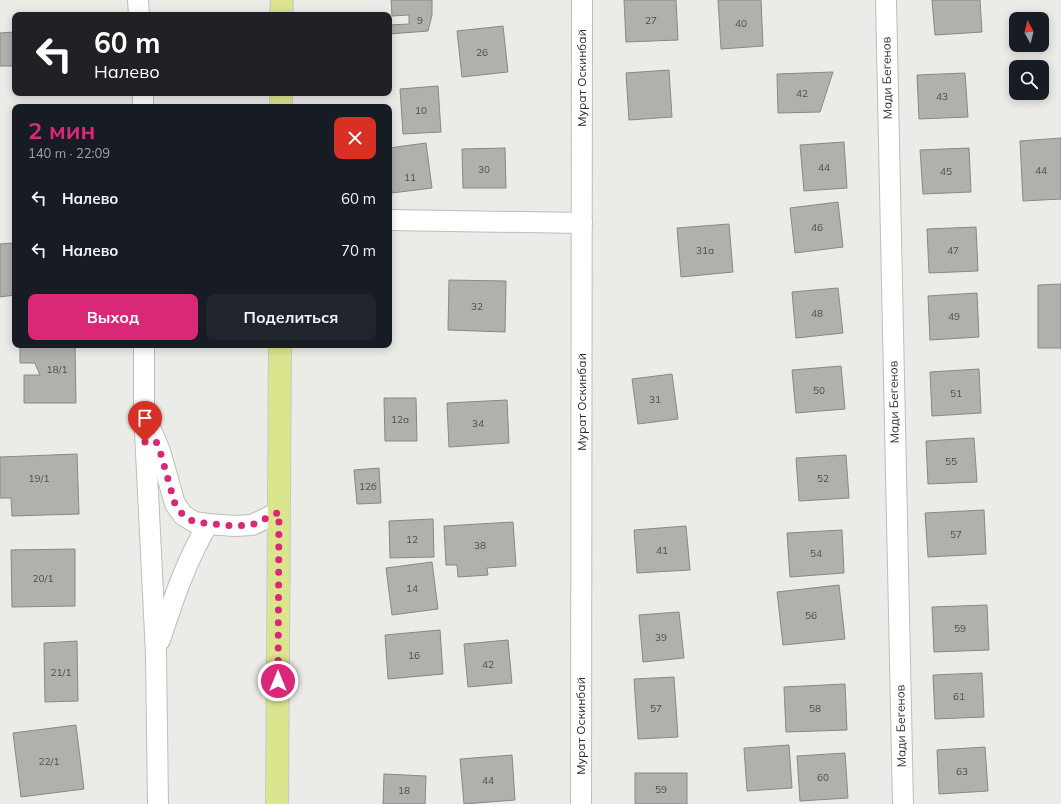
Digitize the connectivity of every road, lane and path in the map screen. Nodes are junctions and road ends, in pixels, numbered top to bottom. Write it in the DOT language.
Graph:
graph roads {
  1 [pos="138,0"];
  2 [pos="282,0"];
  3 [pos="582,0"];
  4 [pos="886,0"];
  5 [pos="139,12"];
  6 [pos="281,12"];
  7 [pos="392,220"];
  8 [pos="582,223"];
  9 [pos="144,348"];
  10 [pos="280,348"];
  11 [pos="144,412"];
  12 [pos="279,512"];
  13 [pos="208,524"];
  14 [pos="156,654"];
  15 [pos="158,804"];
  16 [pos="277,804"];
  17 [pos="581,804"];
  18 [pos="903,804"];
  1 -- 5 [label="street"];
  2 -- 6 [label="main road"];
  3 -- 8 [label="street, Мурат Оскинбай"];
  4 -- 18 [label="street, Мади Бегенов"];
  7 -- 8 [label="street"];
  8 -- 17 [label="street, Мурат Оскинбай"];
  9 -- 11 [label="street"];
  10 -- 12 [label="main road"];
  11 -- 13 [label="street"];
  11 -- 14 [label="street"];
  12 -- 13 [label="street"];
  12 -- 16 [label="main road"];
  13 -- 14 [label="street"];
  14 -- 15 [label="street"];
}
